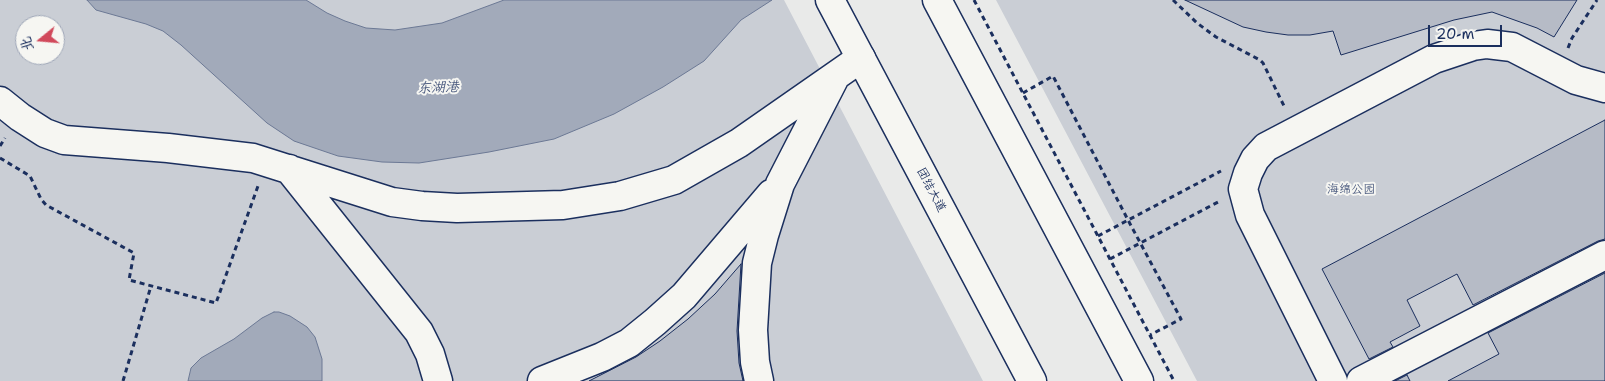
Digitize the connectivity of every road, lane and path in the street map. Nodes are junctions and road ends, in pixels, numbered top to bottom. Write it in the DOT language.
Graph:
graph roads {
  1 [pos="830,0"];
  2 [pos="937,0"];
  3 [pos="974,0"];
  4 [pos="1173,0"];
  5 [pos="1597,0"];
  6 [pos="861,58"];
  7 [pos="1561,73"];
  8 [pos="837,74"];
  9 [pos="1605,88"];
  10 [pos="1023,93"];
  11 [pos="0,101"];
  12 [pos="1297,131"];
  13 [pos="0,158"];
  14 [pos="278,165"];
  15 [pos="1223,170"];
  16 [pos="780,184"];
  17 [pos="1243,189"];
  18 [pos="1128,220"];
  19 [pos="1098,236"];
  20 [pos="1141,243"];
  21 [pos="1605,255"];
  22 [pos="1110,259"];
  23 [pos="151,286"];
  24 [pos="1150,335"];
  25 [pos="123,381"];
  26 [pos="438,381"];
  27 [pos="542,381"];
  28 [pos="759,381"];
  29 [pos="1032,381"];
  30 [pos="1139,381"];
  31 [pos="1174,381"];
  32 [pos="1333,381"];
  33 [pos="1361,381"];
  1 -- 6 [label="main road, 团结大道"];
  2 -- 30 [label="main road"];
  3 -- 10 [label="path"];
  4 -- 12 [label="path"];
  5 -- 7 [label="path"];
  6 -- 8 [label="main road"];
  6 -- 29 [label="main road, 团结大道"];
  7 -- 9 [label="main road"];
  7 -- 12 [label="main road"];
  8 -- 14 [label="main road"];
  8 -- 16 [label="main road"];
  10 -- 18 [label="path"];
  10 -- 19 [label="path"];
  11 -- 14 [label="main road"];
  12 -- 17 [label="main road"];
  13 -- 23 [label="path"];
  14 -- 23 [label="path"];
  14 -- 26 [label="main road"];
  15 -- 18 [label="path"];
  16 -- 27 [label="main road"];
  16 -- 28 [label="main road"];
  17 -- 20 [label="path"];
  17 -- 32 [label="main road"];
  18 -- 19 [label="path"];
  18 -- 20 [label="path"];
  19 -- 22 [label="path"];
  20 -- 22 [label="path"];
  20 -- 24 [label="path"];
  21 -- 33 [label="main road"];
  22 -- 24 [label="path"];
  23 -- 25 [label="path"];
  24 -- 31 [label="path"];
}
